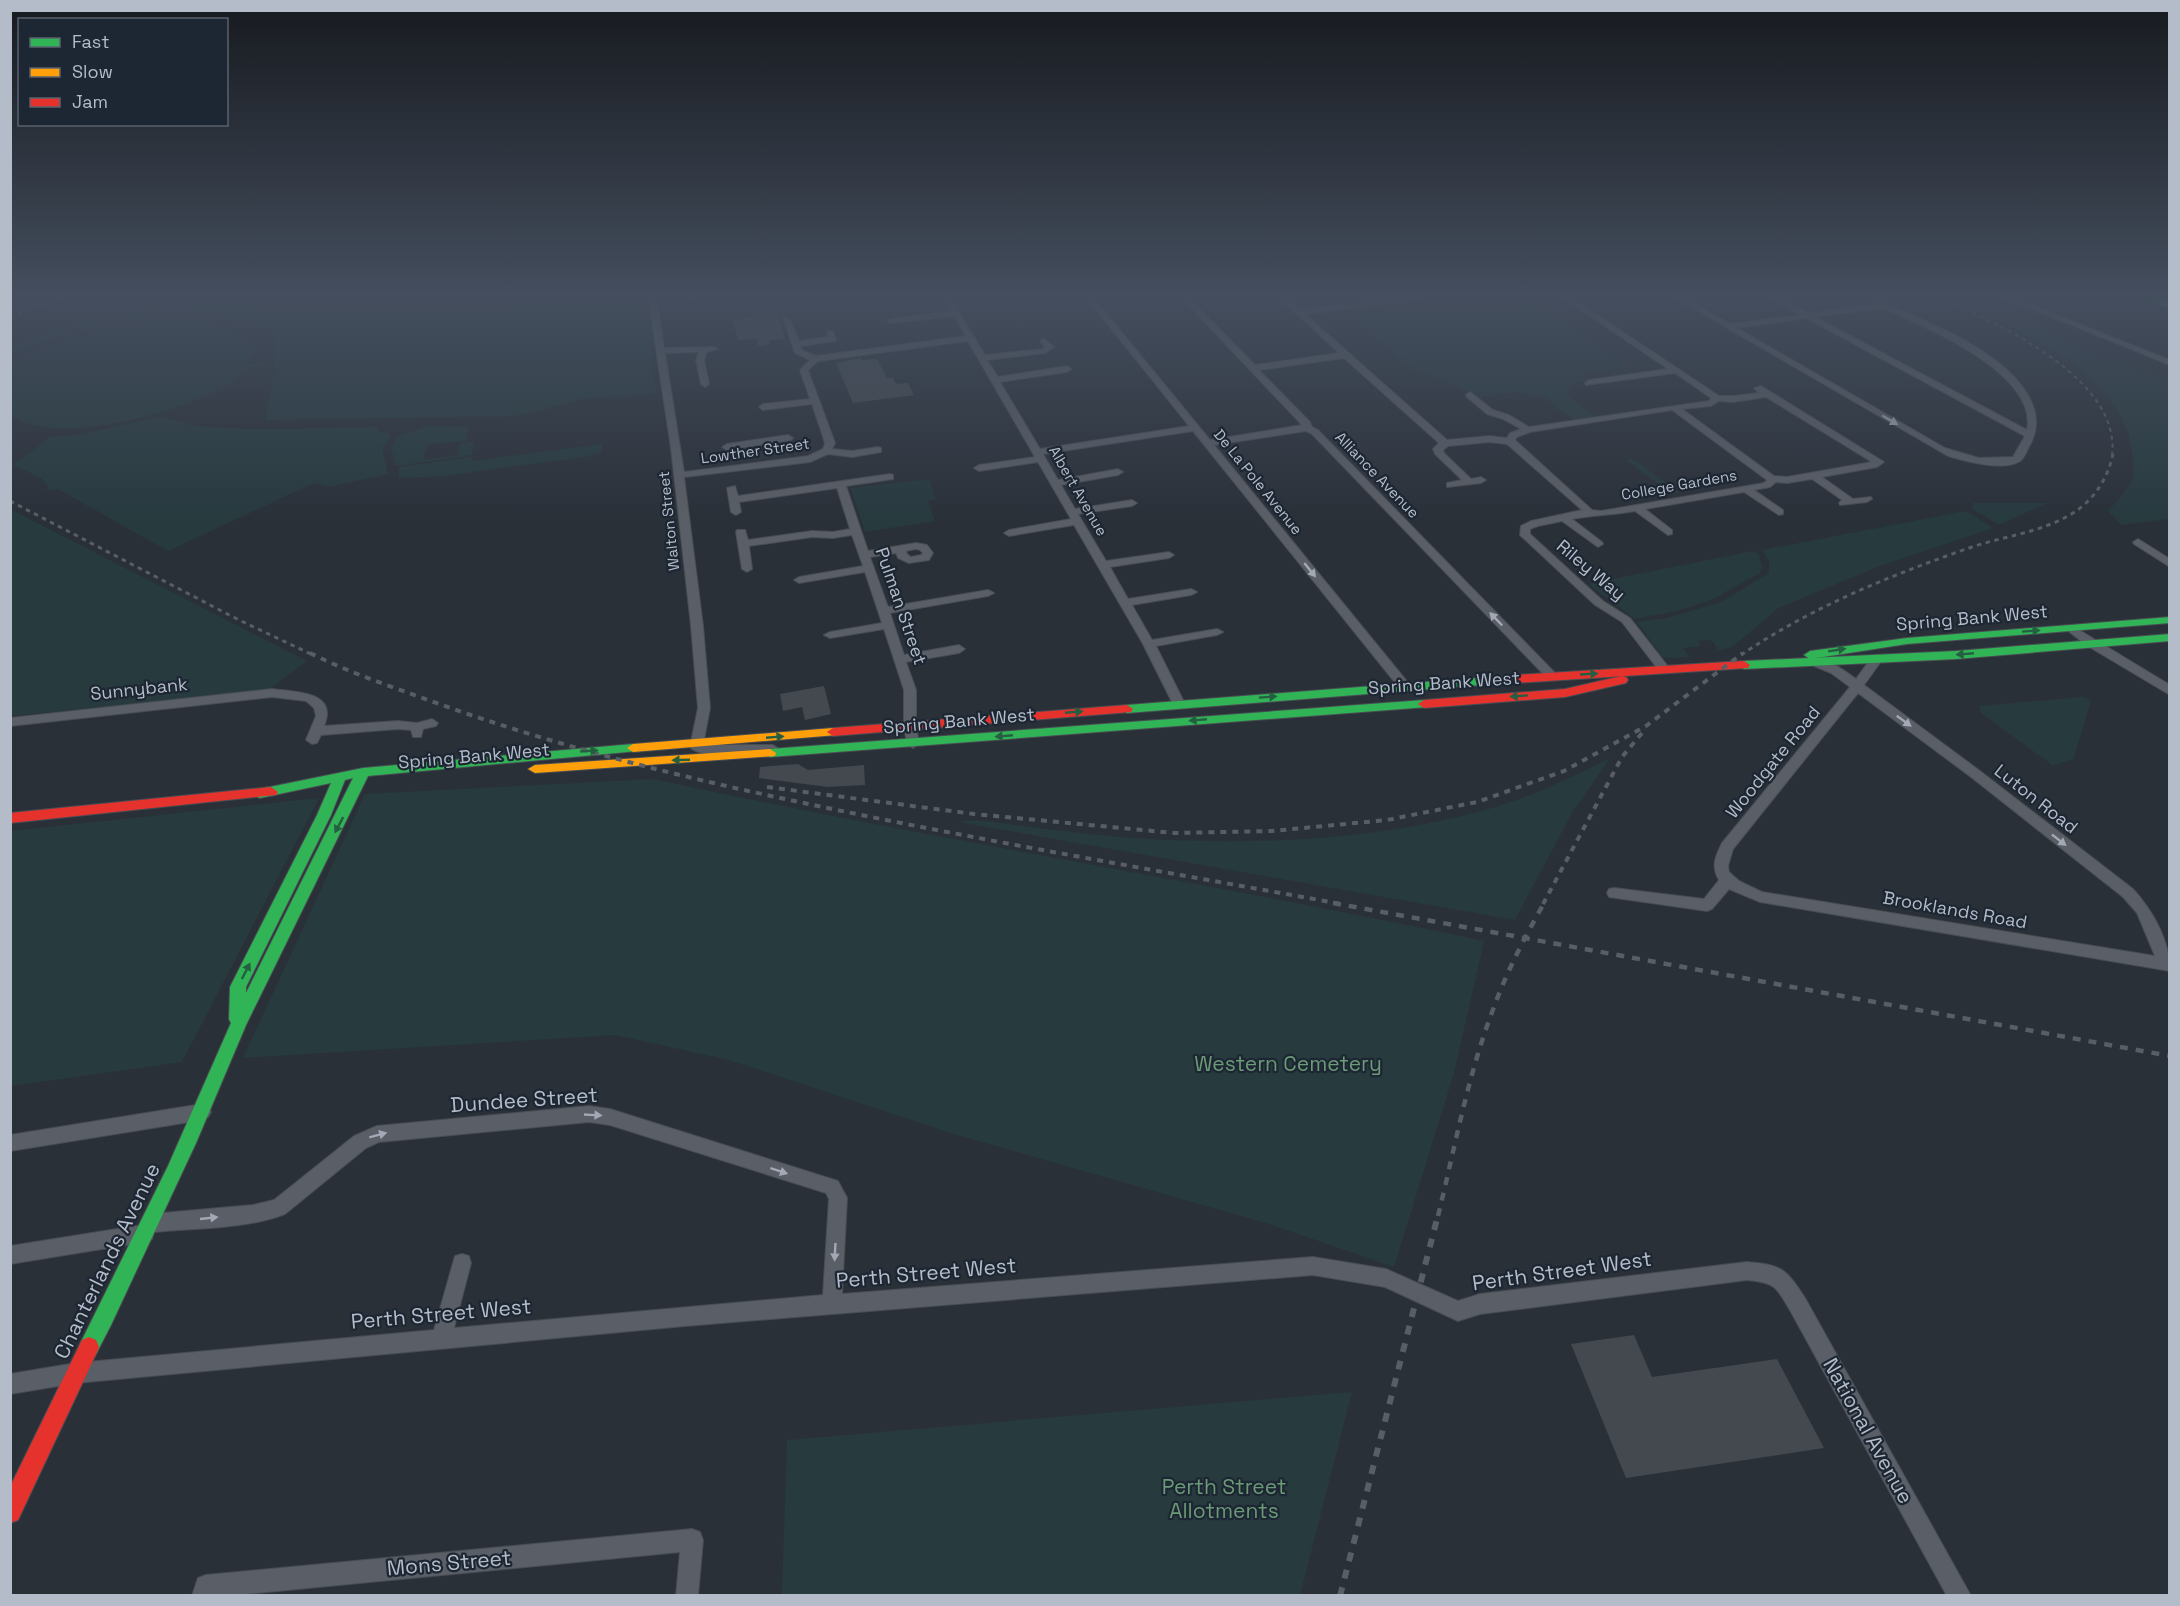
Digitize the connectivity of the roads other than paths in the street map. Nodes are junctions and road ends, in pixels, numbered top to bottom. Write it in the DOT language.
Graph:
graph roads {
  1 [pos="664,371"];
  2 [pos="704,371"];
  3 [pos="804,371"];
  4 [pos="990,371"];
  5 [pos="1055,371"];
  6 [pos="1149,371"];
  7 [pos="1256,371"];
  8 [pos="1364,371"];
  9 [pos="1671,371"];
  10 [pos="1678,371"];
  11 [pos="1807,371"];
  12 [pos="1912,371"];
  13 [pos="2001,371"];
  14 [pos="707,380"];
  15 [pos="995,380"];
  16 [pos="1589,383"];
  17 [pos="1470,395"];
  18 [pos="1716,398"];
  19 [pos="814,400"];
  20 [pos="763,407"];
  21 [pos="1674,407"];
  22 [pos="2004,420"];
  23 [pos="2034,422"];
  24 [pos="1196,428"];
  25 [pos="1307,428"];
  26 [pos="1528,430"];
  27 [pos="2029,434"];
  28 [pos="788,438"];
  29 [pos="1510,441"];
  30 [pos="1207,443"];
  31 [pos="1445,443"];
  32 [pos="878,450"];
  33 [pos="827,451"];
  34 [pos="1039,455"];
  35 [pos="984,465"];
  36 [pos="732,468"];
  37 [pos="1118,472"];
  38 [pos="680,475"];
  39 [pos="1812,475"];
  40 [pos="890,477"];
  41 [pos="1771,478"];
  42 [pos="1481,480"];
  43 [pos="1468,482"];
  44 [pos="840,483"];
  45 [pos="1055,483"];
  46 [pos="1450,485"];
  47 [pos="732,488"];
  48 [pos="1746,489"];
  49 [pos="1868,499"];
  50 [pos="734,500"];
  51 [pos="1851,502"];
  52 [pos="1132,503"];
  53 [pos="1839,504"];
  54 [pos="1637,508"];
  55 [pos="736,512"];
  56 [pos="1586,512"];
  57 [pos="1779,512"];
  58 [pos="1075,517"];
  59 [pos="1564,518"];
  60 [pos="857,531"];
  61 [pos="1668,531"];
  62 [pos="741,532"];
  63 [pos="1009,532"];
  64 [pos="1611,540"];
  65 [pos="2138,542"];
  66 [pos="743,544"];
  67 [pos="900,549"];
  68 [pos="864,555"];
  69 [pos="1169,555"];
  70 [pos="2169,564"];
  71 [pos="1104,565"];
  72 [pos="869,568"];
  73 [pos="747,569"];
  74 [pos="806,576"];
  75 [pos="1191,592"];
  76 [pos="988,593"];
  77 [pos="975,596"];
  78 [pos="1126,603"];
  79 [pos="981,609"];
  80 [pos="884,611"];
  81 [pos="2169,620"];
  82 [pos="889,625"];
  83 [pos="2071,628"];
  84 [pos="1217,632"];
  85 [pos="830,635"];
  86 [pos="2169,637"];
  87 [pos="2090,643"];
  88 [pos="1149,644"];
  89 [pos="959,649"];
  90 [pos="900,659"];
  91 [pos="1876,660"];
  92 [pos="1779,662"];
  93 [pos="1818,663"];
  94 [pos="1661,670"];
  95 [pos="1551,676"];
  96 [pos="1405,687"];
  97 [pos="1856,688"];
  98 [pos="2169,691"];
  99 [pos="1179,704"];
  100 [pos="10,722"];
  101 [pos="432,723"];
  102 [pos="910,726"];
  103 [pos="696,743"];
  104 [pos="913,744"];
  105 [pos="802,751"];
  106 [pos="361,778"];
  107 [pos="340,780"];
  108 [pos="10,818"];
  109 [pos="1731,884"];
  110 [pos="1614,893"];
  111 [pos="2168,964"];
  112 [pos="237,1027"];
  113 [pos="202,1112"];
  114 [pos="10,1143"];
  115 [pos="148,1228"];
  116 [pos="10,1255"];
  117 [pos="462,1263"];
  118 [pos="1770,1273"];
  119 [pos="832,1305"];
  120 [pos="441,1340"];
  121 [pos="76,1373"];
  122 [pos="10,1384"];
  123 [pos="10,1512"];
  124 [pos="204,1591"];
  125 [pos="687,1596"];
  126 [pos="1959,1596"];
  1 -- 38 [label="street, Walton Street"];
  2 -- 14 [label="street"];
  3 -- 19 [label="street, Lowther Street"];
  4 -- 15 [label="street, Albert Avenue"];
  5 -- 15 [label="street"];
  6 -- 24 [label="street, De La Pole Avenue"];
  7 -- 25 [label="street, Alliance Avenue"];
  8 -- 31 [label="street"];
  9 -- 16 [label="street"];
  10 -- 18 [label="street"];
  11 -- 27 [label="street, one-way"];
  12 -- 22 [label="street"];
  13 -- 23 [label="street"];
  15 -- 34 [label="street, Albert Avenue"];
  17 -- 26 [label="street"];
  18 -- 21 [label="street"];
  18 -- 39 [label="street, College Gardens"];
  19 -- 20 [label="street"];
  19 -- 33 [label="street, Lowther Street"];
  21 -- 26 [label="street"];
  21 -- 41 [label="street, College Gardens"];
  22 -- 23 [label="street"];
  22 -- 27 [label="street"];
  23 -- 27 [label="street"];
  24 -- 30 [label="street, De La Pole Avenue"];
  24 -- 34 [label="street"];
  25 -- 30 [label="street"];
  95 -- 25 [label="street, Alliance Avenue, one-way"];
  26 -- 29 [label="street"];
  28 -- 36 [label="street"];
  29 -- 31 [label="street"];
  29 -- 56 [label="street"];
  30 -- 96 [label="street, De La Pole Avenue, one-way"];
  31 -- 43 [label="street"];
  32 -- 33 [label="street"];
  33 -- 36 [label="street, Lowther Street"];
  34 -- 35 [label="street"];
  34 -- 45 [label="street, Albert Avenue"];
  36 -- 38 [label="street, Lowther Street"];
  37 -- 45 [label="street"];
  38 -- 103 [label="street, Walton Street"];
  39 -- 41 [label="street, College Gardens"];
  39 -- 51 [label="street"];
  40 -- 44 [label="street"];
  41 -- 48 [label="street, College Gardens"];
  42 -- 43 [label="street"];
  43 -- 46 [label="street"];
  44 -- 50 [label="street"];
  44 -- 60 [label="street, Pulman Street"];
  45 -- 58 [label="street, Albert Avenue"];
  47 -- 50 [label="street"];
  48 -- 54 [label="street, College Gardens"];
  48 -- 57 [label="street"];
  49 -- 51 [label="street"];
  50 -- 55 [label="street"];
  51 -- 53 [label="street"];
  52 -- 58 [label="street"];
  54 -- 56 [label="street, College Gardens"];
  54 -- 61 [label="street"];
  56 -- 59 [label="street, Riley Way"];
  58 -- 63 [label="street"];
  58 -- 71 [label="street, Albert Avenue"];
  59 -- 64 [label="street, Riley Way"];
  59 -- 94 [label="street, Riley Way"];
  60 -- 66 [label="street"];
  60 -- 68 [label="street, Pulman Street"];
  62 -- 66 [label="street"];
  65 -- 70 [label="street"];
  66 -- 73 [label="street"];
  67 -- 68 [label="street"];
  68 -- 72 [label="street, Pulman Street"];
  69 -- 71 [label="street"];
  71 -- 78 [label="street, Albert Avenue"];
  72 -- 74 [label="street"];
  72 -- 80 [label="street, Pulman Street"];
  75 -- 78 [label="street"];
  76 -- 77 [label="street"];
  77 -- 79 [label="street"];
  77 -- 80 [label="street"];
  78 -- 88 [label="street, Albert Avenue"];
  80 -- 82 [label="street, Pulman Street"];
  81 -- 83 [label="street, Spring Bank West"];
  82 -- 85 [label="street"];
  82 -- 90 [label="street, Pulman Street"];
  83 -- 87 [label="street"];
  92 -- 83 [label="street, Spring Bank West, one-way"];
  84 -- 88 [label="street"];
  86 -- 87 [label="street, Spring Bank West"];
  87 -- 91 [label="street, Spring Bank West, one-way"];
  87 -- 98 [label="street"];
  88 -- 99 [label="street, Albert Avenue"];
  89 -- 90 [label="street"];
  90 -- 102 [label="street, Pulman Street"];
  91 -- 93 [label="street, Spring Bank West"];
  91 -- 97 [label="street, Woodgate Road"];
  92 -- 93 [label="street, Spring Bank West"];
  92 -- 94 [label="street, Spring Bank West"];
  93 -- 97 [label="street, Luton Road"];
  95 -- 94 [label="street, Spring Bank West, one-way"];
  94 -- 104 [label="street, Spring Bank West, one-way"];
  95 -- 96 [label="street, Spring Bank West"];
  99 -- 96 [label="street, Spring Bank West, one-way"];
  97 -- 109 [label="street, Woodgate Road"];
  97 -- 111 [label="street, Luton Road, one-way"];
  102 -- 99 [label="street, Spring Bank West, one-way"];
  100 -- 101 [label="street, Sunnybank"];
  103 -- 102 [label="street, Spring Bank West, one-way"];
  102 -- 104 [label="street, Pulman Street"];
  103 -- 105 [label="street"];
  106 -- 103 [label="street, Spring Bank West, one-way"];
  104 -- 105 [label="street, Spring Bank West"];
  105 -- 106 [label="street, Spring Bank West, one-way"];
  106 -- 107 [label="street, Spring Bank West"];
  106 -- 112 [label="street, Chanterlands Avenue, one-way"];
  107 -- 108 [label="street, Spring Bank West"];
  112 -- 107 [label="street, Chanterlands Avenue, one-way"];
  109 -- 110 [label="street"];
  109 -- 111 [label="street, Brooklands Road"];
  112 -- 113 [label="street, Chanterlands Avenue"];
  113 -- 114 [label="street"];
  113 -- 115 [label="street, Chanterlands Avenue"];
  115 -- 116 [label="street, Dundee Street"];
  115 -- 119 [label="street, Dundee Street, one-way"];
  115 -- 121 [label="street, Chanterlands Avenue"];
  117 -- 120 [label="street"];
  118 -- 119 [label="street, Perth Street West"];
  118 -- 126 [label="street, National Avenue"];
  119 -- 120 [label="street, Perth Street West"];
  120 -- 121 [label="street, Perth Street West"];
  121 -- 122 [label="street, Perth Street West"];
  121 -- 123 [label="street, Chanterlands Avenue"];
  124 -- 125 [label="street, Mons Street"];
}
